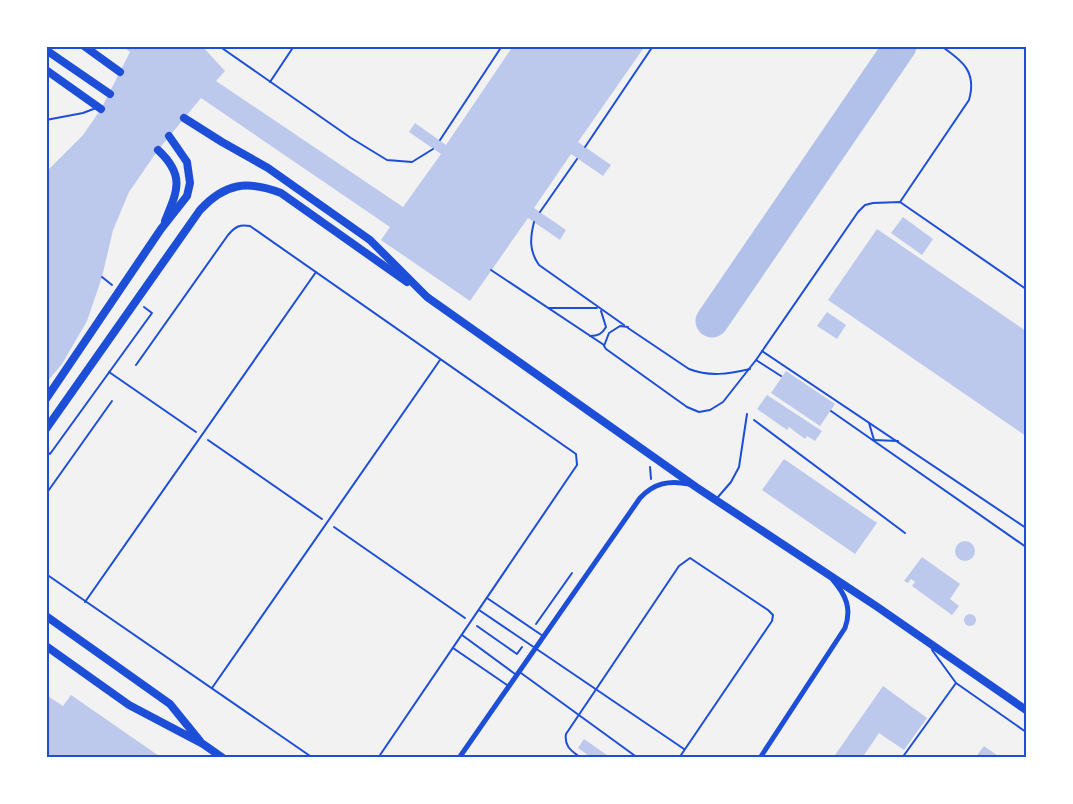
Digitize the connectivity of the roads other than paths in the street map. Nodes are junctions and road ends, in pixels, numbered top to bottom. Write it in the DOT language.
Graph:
graph roads {
  1 [pos="84,46"];
  2 [pos="219,46"];
  3 [pos="294,46"];
  4 [pos="502,46"];
  5 [pos="653,46"];
  6 [pos="941,46"];
  7 [pos="46,50"];
  8 [pos="46,70"];
  9 [pos="120,72"];
  10 [pos="270,82"];
  11 [pos="110,94"];
  12 [pos="100,108"];
  13 [pos="184,118"];
  14 [pos="46,120"];
  15 [pos="169,136"];
  16 [pos="440,140"];
  17 [pos="585,147"];
  18 [pos="433,149"];
  19 [pos="159,150"];
  20 [pos="577,159"];
  21 [pos="900,202"];
  22 [pos="540,212"];
  23 [pos="534,222"];
  24 [pos="161,229"];
  25 [pos="491,270"];
  26 [pos="316,272"];
  27 [pos="1026,289"];
  28 [pos="427,297"];
  29 [pos="549,308"];
  30 [pos="600,309"];
  31 [pos="628,327"];
  32 [pos="590,336"];
  33 [pos="604,346"];
  34 [pos="762,351"];
  35 [pos="441,359"];
  36 [pos="756,360"];
  37 [pos="136,365"];
  38 [pos="750,369"];
  39 [pos="781,376"];
  40 [pos="46,399"];
  41 [pos="112,401"];
  42 [pos="831,411"];
  43 [pos="747,414"];
  44 [pos="868,422"];
  45 [pos="46,429"];
  46 [pos="874,440"];
  47 [pos="898,441"];
  48 [pos="696,487"];
  49 [pos="46,494"];
  50 [pos="715,500"];
  51 [pos="1026,528"];
  52 [pos="1026,546"];
  53 [pos="825,573"];
  54 [pos="46,574"];
  55 [pos="487,598"];
  56 [pos="85,602"];
  57 [pos="479,610"];
  58 [pos="46,616"];
  59 [pos="462,635"];
  60 [pos="543,636"];
  61 [pos="925,640"];
  62 [pos="46,646"];
  63 [pos="453,648"];
  64 [pos="535,648"];
  65 [pos="518,673"];
  66 [pos="956,683"];
  67 [pos="508,686"];
  68 [pos="212,688"];
  69 [pos="596,690"];
  70 [pos="1026,710"];
  71 [pos="578,715"];
  72 [pos="1026,732"];
  73 [pos="202,744"];
  74 [pos="684,749"];
  75 [pos="223,758"];
  76 [pos="313,758"];
  77 [pos="378,758"];
  78 [pos="459,758"];
  79 [pos="581,758"];
  80 [pos="638,758"];
  81 [pos="679,758"];
  82 [pos="760,758"];
  83 [pos="902,758"];
  1 -- 9 [label="highway"];
  2 -- 10 [label="lane"];
  3 -- 10 [label="lane"];
  4 -- 16 [label="lane"];
  5 -- 17 [label="lane"];
  6 -- 21 [label="lane"];
  7 -- 11 [label="highway"];
  8 -- 12 [label="highway"];
  10 -- 18 [label="lane"];
  12 -- 14 [label="lane"];
  13 -- 28 [label="highway"];
  15 -- 24 [label="highway"];
  19 -- 24 [label="highway"];
  20 -- 22 [label="lane"];
  21 -- 27 [label="lane"];
  21 -- 34 [label="lane"];
  23 -- 30 [label="lane"];
  24 -- 40 [label="highway"];
  25 -- 29 [label="lane"];
  26 -- 35 [label="lane"];
  26 -- 37 [label="lane"];
  26 -- 56 [label="lane"];
  28 -- 45 [label="highway"];
  28 -- 48 [label="highway"];
  29 -- 30 [label="lane"];
  29 -- 32 [label="lane"];
  30 -- 31 [label="lane"];
  30 -- 32 [label="lane"];
  31 -- 33 [label="lane"];
  31 -- 38 [label="lane"];
  32 -- 33 [label="lane"];
  33 -- 38 [label="lane"];
  34 -- 36 [label="lane"];
  34 -- 44 [label="lane"];
  35 -- 55 [label="lane"];
  35 -- 68 [label="lane"];
  36 -- 38 [label="lane"];
  36 -- 39 [label="lane"];
  41 -- 49 [label="lane"];
  42 -- 46 [label="lane"];
  43 -- 50 [label="lane"];
  44 -- 46 [label="lane"];
  44 -- 47 [label="lane"];
  46 -- 47 [label="lane"];
  46 -- 52 [label="lane"];
  47 -- 51 [label="lane"];
  48 -- 50 [label="highway"];
  48 -- 60 [label="street"];
  50 -- 53 [label="highway"];
  53 -- 61 [label="highway"];
  53 -- 82 [label="street"];
  54 -- 56 [label="lane"];
  55 -- 57 [label="lane"];
  55 -- 60 [label="lane"];
  56 -- 68 [label="lane"];
  57 -- 59 [label="lane"];
  57 -- 64 [label="lane"];
  58 -- 73 [label="highway"];
  59 -- 63 [label="lane"];
  59 -- 65 [label="lane"];
  60 -- 64 [label="street"];
  61 -- 66 [label="lane"];
  61 -- 70 [label="highway"];
  62 -- 73 [label="highway"];
  63 -- 67 [label="lane"];
  63 -- 77 [label="lane"];
  64 -- 65 [label="street"];
  64 -- 69 [label="lane"];
  65 -- 67 [label="street"];
  65 -- 71 [label="lane"];
  66 -- 72 [label="lane"];
  66 -- 83 [label="lane"];
  67 -- 78 [label="street"];
  68 -- 76 [label="lane"];
  69 -- 71 [label="lane"];
  69 -- 74 [label="lane"];
  69 -- 74 [label="lane"];
  71 -- 79 [label="lane"];
  71 -- 80 [label="lane"];
  73 -- 75 [label="highway"];
  74 -- 81 [label="lane"];
}
